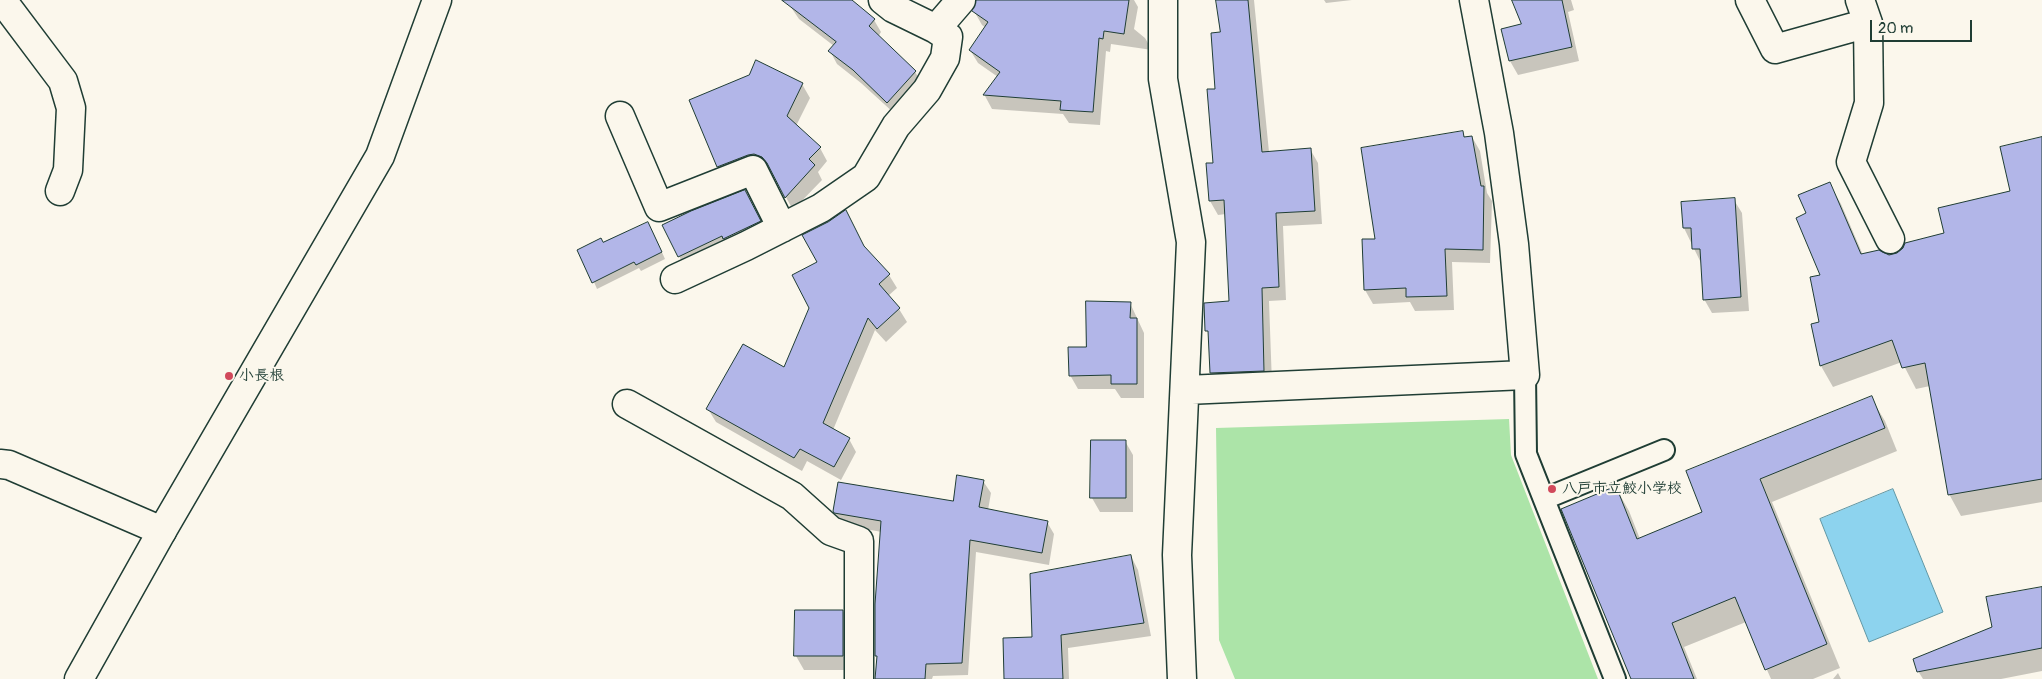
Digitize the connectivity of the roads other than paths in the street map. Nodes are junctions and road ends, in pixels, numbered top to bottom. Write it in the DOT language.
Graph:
graph roads {
  1 [pos="1,0"];
  2 [pos="438,0"];
  3 [pos="883,0"];
  4 [pos="961,0"];
  5 [pos="1163,0"];
  6 [pos="1474,0"];
  7 [pos="1750,0"];
  8 [pos="0,4"];
  9 [pos="1864,11"];
  10 [pos="936,29"];
  11 [pos="620,116"];
  12 [pos="60,191"];
  13 [pos="782,228"];
  14 [pos="1890,239"];
  15 [pos="675,279"];
  16 [pos="1525,375"];
  17 [pos="1186,390"];
  18 [pos="627,404"];
  19 [pos="1664,450"];
  20 [pos="0,464"];
  21 [pos="1544,499"];
  22 [pos="162,531"];
  23 [pos="80,679"];
  24 [pos="859,679"];
  25 [pos="1182,679"];
  26 [pos="1615,679"];
  1 -- 8 [label="street"];
  1 -- 12 [label="street"];
  2 -- 22 [label="street"];
  3 -- 10 [label="street"];
  4 -- 10 [label="street"];
  5 -- 17 [label="street"];
  6 -- 16 [label="street"];
  7 -- 9 [label="street"];
  9 -- 14 [label="street"];
  10 -- 13 [label="street"];
  11 -- 13 [label="street"];
  13 -- 15 [label="street"];
  16 -- 17 [label="street"];
  16 -- 21 [label="lane"];
  17 -- 25 [label="street"];
  18 -- 24 [label="street"];
  19 -- 21 [label="lane"];
  20 -- 22 [label="street"];
  21 -- 26 [label="lane"];
  22 -- 23 [label="street"];
}
